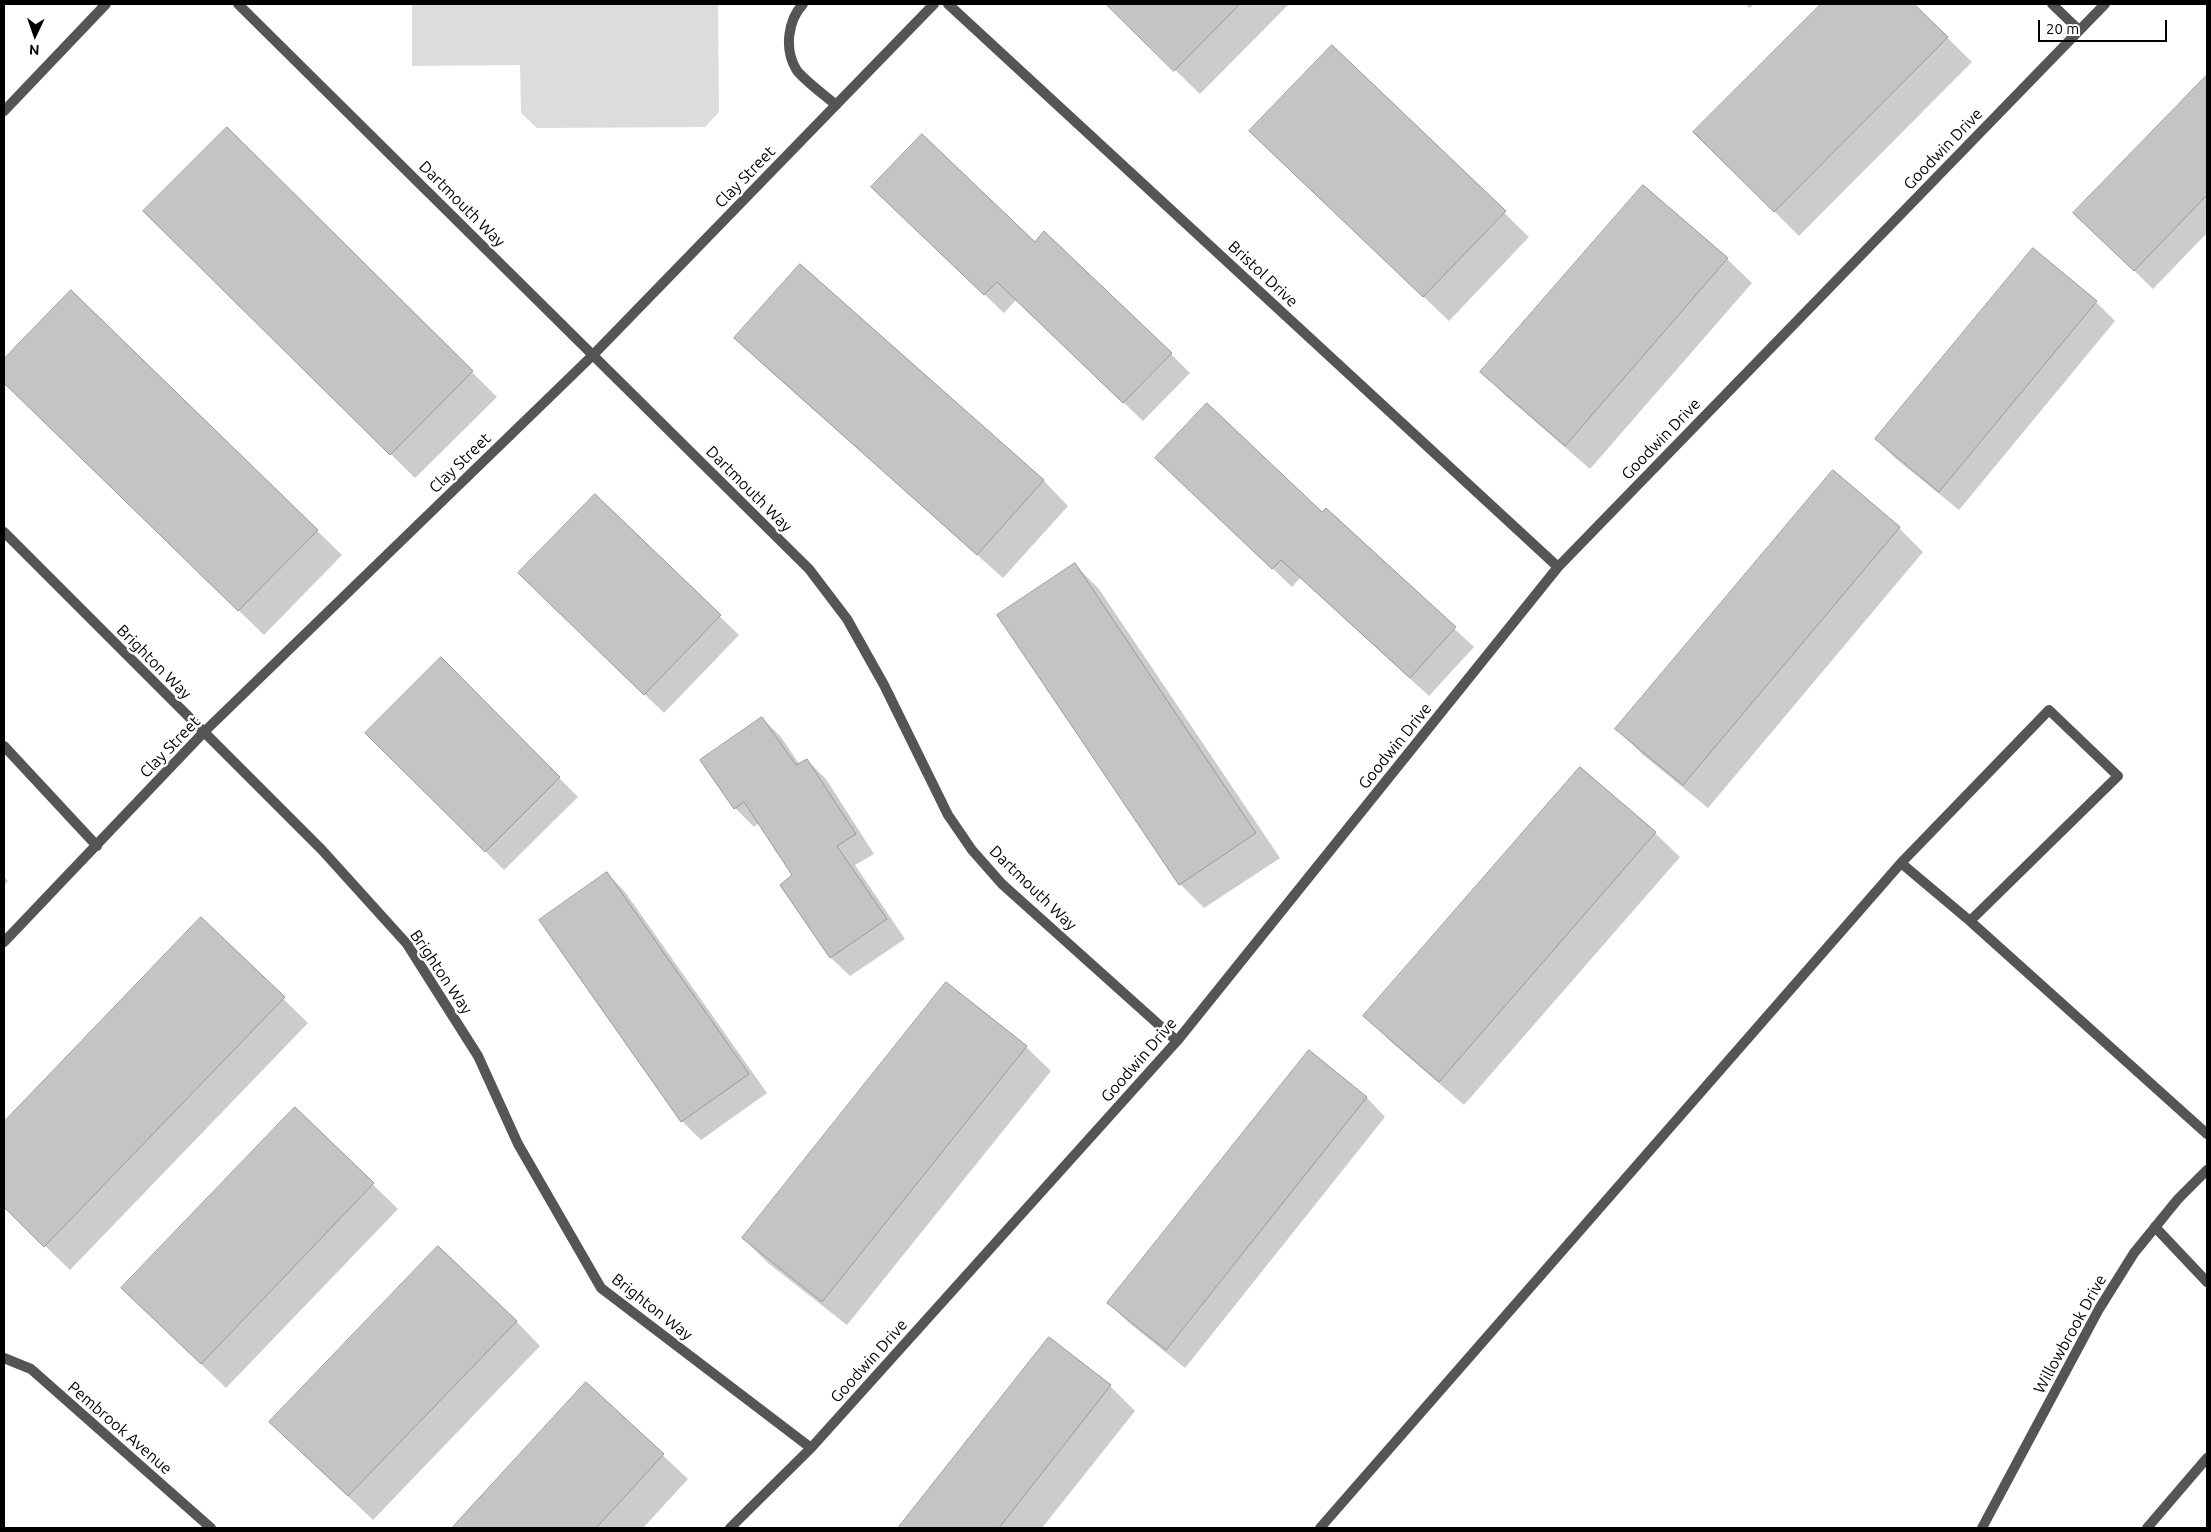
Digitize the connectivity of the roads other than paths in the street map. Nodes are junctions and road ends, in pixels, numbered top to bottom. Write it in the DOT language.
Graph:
graph roads {
  1 [pos="106,4"];
  2 [pos="238,4"];
  3 [pos="803,4"];
  4 [pos="934,4"];
  5 [pos="948,4"];
  6 [pos="2052,4"];
  7 [pos="2105,4"];
  8 [pos="2079,30"];
  9 [pos="836,105"];
  10 [pos="4,111"];
  11 [pos="593,355"];
  12 [pos="4,532"];
  13 [pos="1558,567"];
  14 [pos="204,732"];
  15 [pos="4,746"];
  16 [pos="97,846"];
  17 [pos="1901,863"];
  18 [pos="1970,921"];
  19 [pos="4,942"];
  20 [pos="1177,1041"];
  21 [pos="2207,1134"];
  22 [pos="2207,1170"];
  23 [pos="2155,1228"];
  24 [pos="2207,1282"];
  25 [pos="4,1358"];
  26 [pos="811,1448"];
  27 [pos="2207,1458"];
  28 [pos="211,1528"];
  29 [pos="730,1528"];
  30 [pos="1320,1528"];
  31 [pos="1982,1528"];
  32 [pos="2147,1528"];
  1 -- 10 [label="street"];
  2 -- 11 [label="street, Dartmouth Way"];
  3 -- 9 [label="street"];
  4 -- 9 [label="street, Clay Street"];
  5 -- 13 [label="street, Bristol Drive"];
  6 -- 8 [label="street"];
  7 -- 8 [label="street, Goodwin Drive"];
  8 -- 13 [label="street, Goodwin Drive"];
  9 -- 11 [label="street, Clay Street"];
  11 -- 14 [label="street, Clay Street"];
  11 -- 20 [label="street, Dartmouth Way"];
  12 -- 14 [label="street, Brighton Way"];
  13 -- 20 [label="street, Goodwin Drive"];
  14 -- 16 [label="street, Clay Street"];
  14 -- 26 [label="street, Brighton Way"];
  15 -- 16 [label="street"];
  16 -- 19 [label="street, Clay Street"];
  17 -- 18 [label="street"];
  17 -- 18 [label="street"];
  17 -- 30 [label="street"];
  18 -- 21 [label="street"];
  20 -- 26 [label="street, Goodwin Drive"];
  22 -- 23 [label="street, Willowbrook Drive"];
  23 -- 24 [label="street"];
  23 -- 31 [label="street, Willowbrook Drive"];
  25 -- 28 [label="street, Pembrook Avenue"];
  26 -- 29 [label="street, Goodwin Drive"];
  27 -- 32 [label="street"];
}
